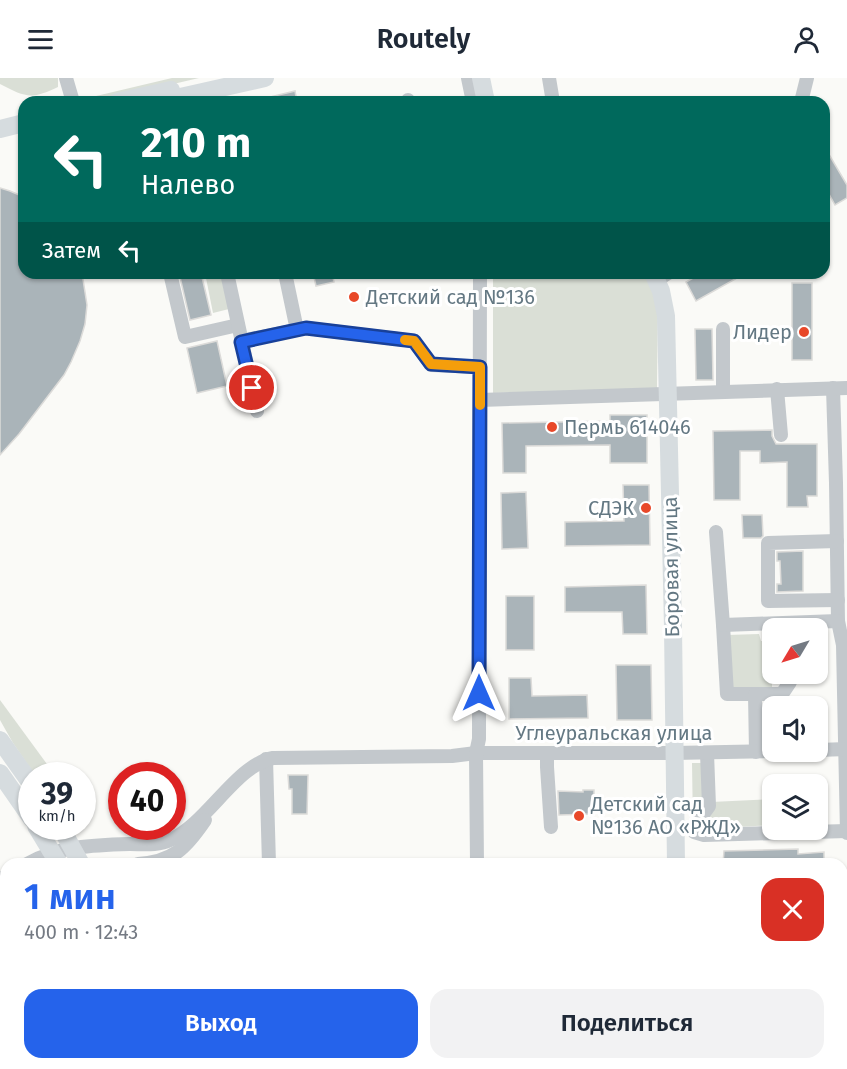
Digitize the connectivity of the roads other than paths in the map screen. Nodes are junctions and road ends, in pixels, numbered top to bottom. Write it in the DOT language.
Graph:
graph roads {
  1 [pos="66,78"];
  2 [pos="222,78"];
  3 [pos="265,78"];
  4 [pos="468,78"];
  5 [pos="481,78"];
  6 [pos="549,78"];
  7 [pos="807,78"];
  8 [pos="71,96"];
  9 [pos="143,96"];
  10 [pos="197,96"];
  11 [pos="471,96"];
  12 [pos="485,96"];
  13 [pos="553,96"];
  14 [pos="802,96"];
  15 [pos="18,124"];
  16 [pos="0,129"];
  17 [pos="18,132"];
  18 [pos="0,136"];
  19 [pos="171,279"];
  20 [pos="227,279"];
  21 [pos="286,279"];
  22 [pos="480,279"];
  23 [pos="660,279"];
  24 [pos="238,326"];
  25 [pos="723,329"];
  26 [pos="297,330"];
  27 [pos="241,342"];
  28 [pos="480,367"];
  29 [pos="832,388"];
  30 [pos="847,388"];
  31 [pos="777,390"];
  32 [pos="723,392"];
  33 [pos="668,394"];
  34 [pos="480,399"];
  35 [pos="257,411"];
  36 [pos="781,435"];
  37 [pos="842,483"];
  38 [pos="716,532"];
  39 [pos="837,541"];
  40 [pos="838,600"];
  41 [pos="838,621"];
  42 [pos="828,622"];
  43 [pos="723,625"];
  44 [pos="762,625"];
  45 [pos="845,644"];
  46 [pos="789,684"];
  47 [pos="755,695"];
  48 [pos="2,742"];
  49 [pos="846,749"];
  50 [pos="828,750"];
  51 [pos="756,752"];
  52 [pos="762,752"];
  53 [pos="476,753"];
  54 [pos="674,753"];
  55 [pos="707,753"];
  56 [pos="547,754"];
  57 [pos="266,759"];
  58 [pos="18,765"];
  59 [pos="0,773"];
  60 [pos="18,799"];
  61 [pos="218,800"];
  62 [pos="847,820"];
  63 [pos="551,827"];
  64 [pos="847,832"];
  65 [pos="44,840"];
  66 [pos="68,840"];
  67 [pos="77,856"];
  68 [pos="37,858"];
  69 [pos="55,858"];
  70 [pos="170,858"];
  71 [pos="269,858"];
  72 [pos="477,858"];
  73 [pos="676,858"];
  1 -- 8 [label="street"];
  2 -- 9 [label="main road"];
  3 -- 10 [label="main road"];
  4 -- 11 [label="street"];
  5 -- 12 [label="main road"];
  6 -- 13 [label="street"];
  7 -- 14 [label="street"];
  15 -- 16 [label="main road"];
  17 -- 18 [label="main road"];
  19 -- 24 [label="street"];
  20 -- 24 [label="street"];
  21 -- 26 [label="street"];
  22 -- 28 [label="street"];
  23 -- 33 [label="main road, Боровая улица"];
  24 -- 27 [label="street"];
  25 -- 32 [label="street"];
  26 -- 27 [label="street"];
  26 -- 28 [label="street"];
  27 -- 35 [label="street"];
  28 -- 34 [label="street"];
  29 -- 30 [label="street"];
  29 -- 31 [label="street"];
  29 -- 37 [label="street"];
  31 -- 32 [label="street"];
  31 -- 36 [label="street"];
  32 -- 33 [label="street"];
  33 -- 34 [label="street"];
  33 -- 54 [label="main road, Боровая улица"];
  34 -- 53 [label="street"];
  37 -- 39 [label="street"];
  38 -- 43 [label="street"];
  39 -- 40 [label="street"];
  39 -- 40 [label="street"];
  40 -- 41 [label="street"];
  41 -- 42 [label="street"];
  41 -- 45 [label="street"];
  43 -- 44 [label="street"];
  43 -- 47 [label="street"];
  45 -- 49 [label="street"];
  46 -- 47 [label="street"];
  47 -- 51 [label="street"];
  48 -- 58 [label="main road"];
  49 -- 50 [label="street"];
  49 -- 62 [label="street"];
  51 -- 52 [label="street, Углеуральская улица"];
  51 -- 55 [label="street, Углеуральская улица"];
  53 -- 56 [label="street, Углеуральская улица"];
  53 -- 57 [label="street, Углеуральская улица"];
  53 -- 72 [label="street"];
  54 -- 55 [label="street, Углеуральская улица"];
  54 -- 56 [label="street, Углеуральская улица"];
  54 -- 73 [label="main road, Боровая улица"];
  55 -- 64 [label="street"];
  56 -- 63 [label="street"];
  57 -- 61 [label="street"];
  57 -- 71 [label="street"];
  59 -- 60 [label="main road"];
  61 -- 67 [label="street"];
  61 -- 70 [label="street"];
  62 -- 64 [label="street"];
  65 -- 69 [label="main road"];
  66 -- 67 [label="main road"];
  67 -- 69 [label="street"];
  68 -- 69 [label="street"];
}
